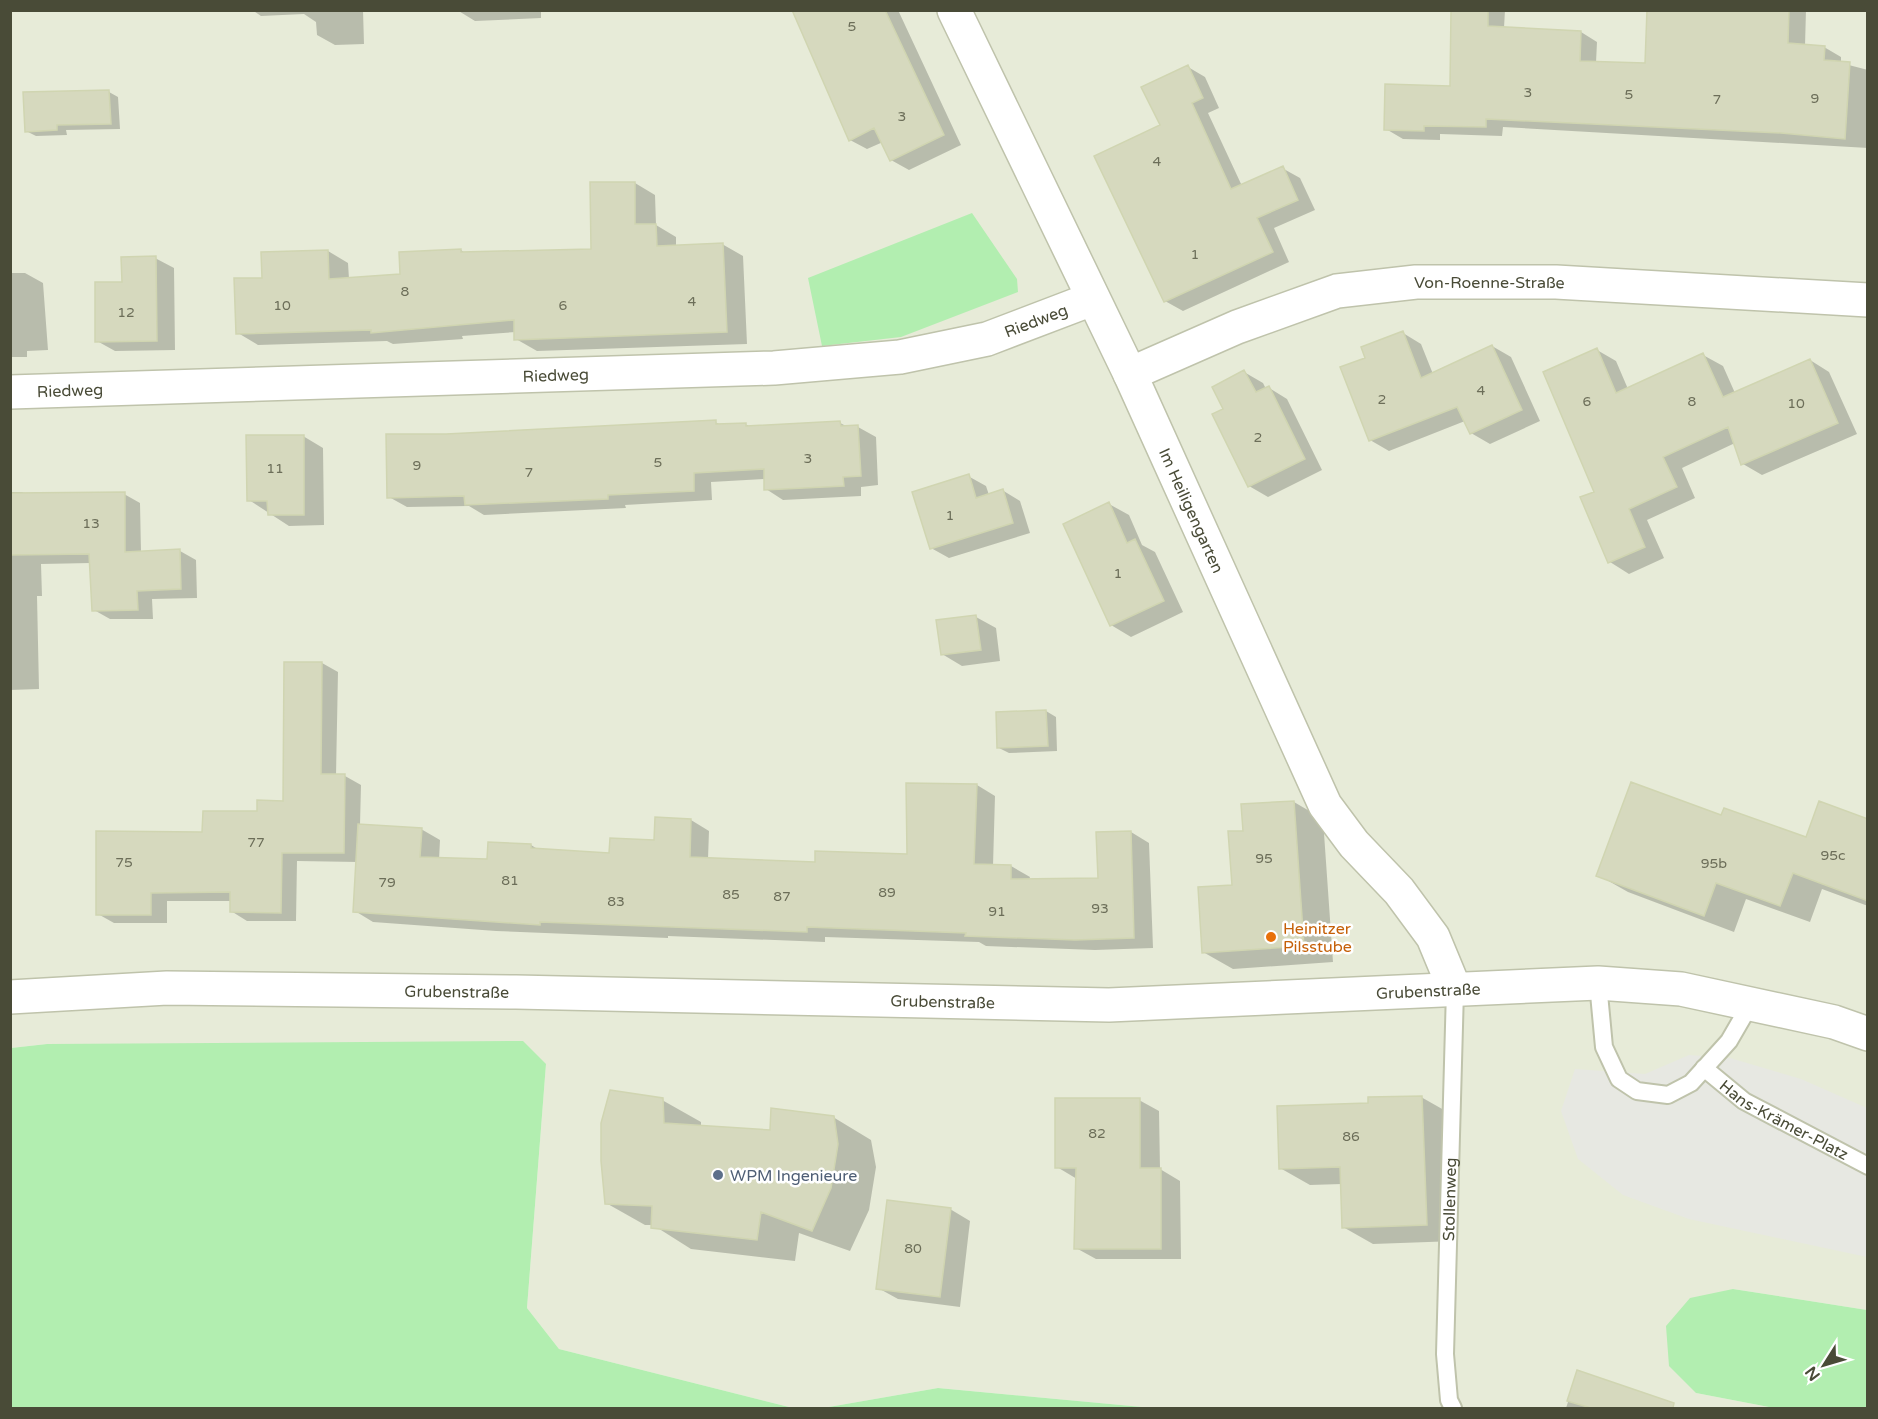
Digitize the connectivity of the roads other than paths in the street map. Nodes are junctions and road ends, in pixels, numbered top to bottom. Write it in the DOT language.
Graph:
graph roads {
  1 [pos="954,10"];
  2 [pos="1092,299"];
  3 [pos="1868,300"];
  4 [pos="1130,374"];
  5 [pos="10,392"];
  6 [pos="1598,983"];
  7 [pos="1455,990"];
  8 [pos="10,997"];
  9 [pos="1751,1003"];
  10 [pos="1868,1034"];
  11 [pos="1704,1068"];
  12 [pos="1868,1166"];
  13 [pos="1453,1408"];
  1 -- 2 [label="street, Im Heiligengarten"];
  2 -- 4 [label="street, Im Heiligengarten"];
  2 -- 5 [label="street, Riedweg"];
  3 -- 4 [label="street, Von-Roenne-Straße"];
  4 -- 7 [label="street, Im Heiligengarten"];
  6 -- 7 [label="street, Grubenstraße"];
  6 -- 9 [label="street, Grubenstraße"];
  6 -- 11 [label="lane"];
  7 -- 8 [label="street, Grubenstraße"];
  7 -- 13 [label="lane, Stollenweg"];
  9 -- 10 [label="street, Grubenstraße"];
  9 -- 11 [label="lane"];
  11 -- 12 [label="lane, Hans-Krämer-Platz"];
}
